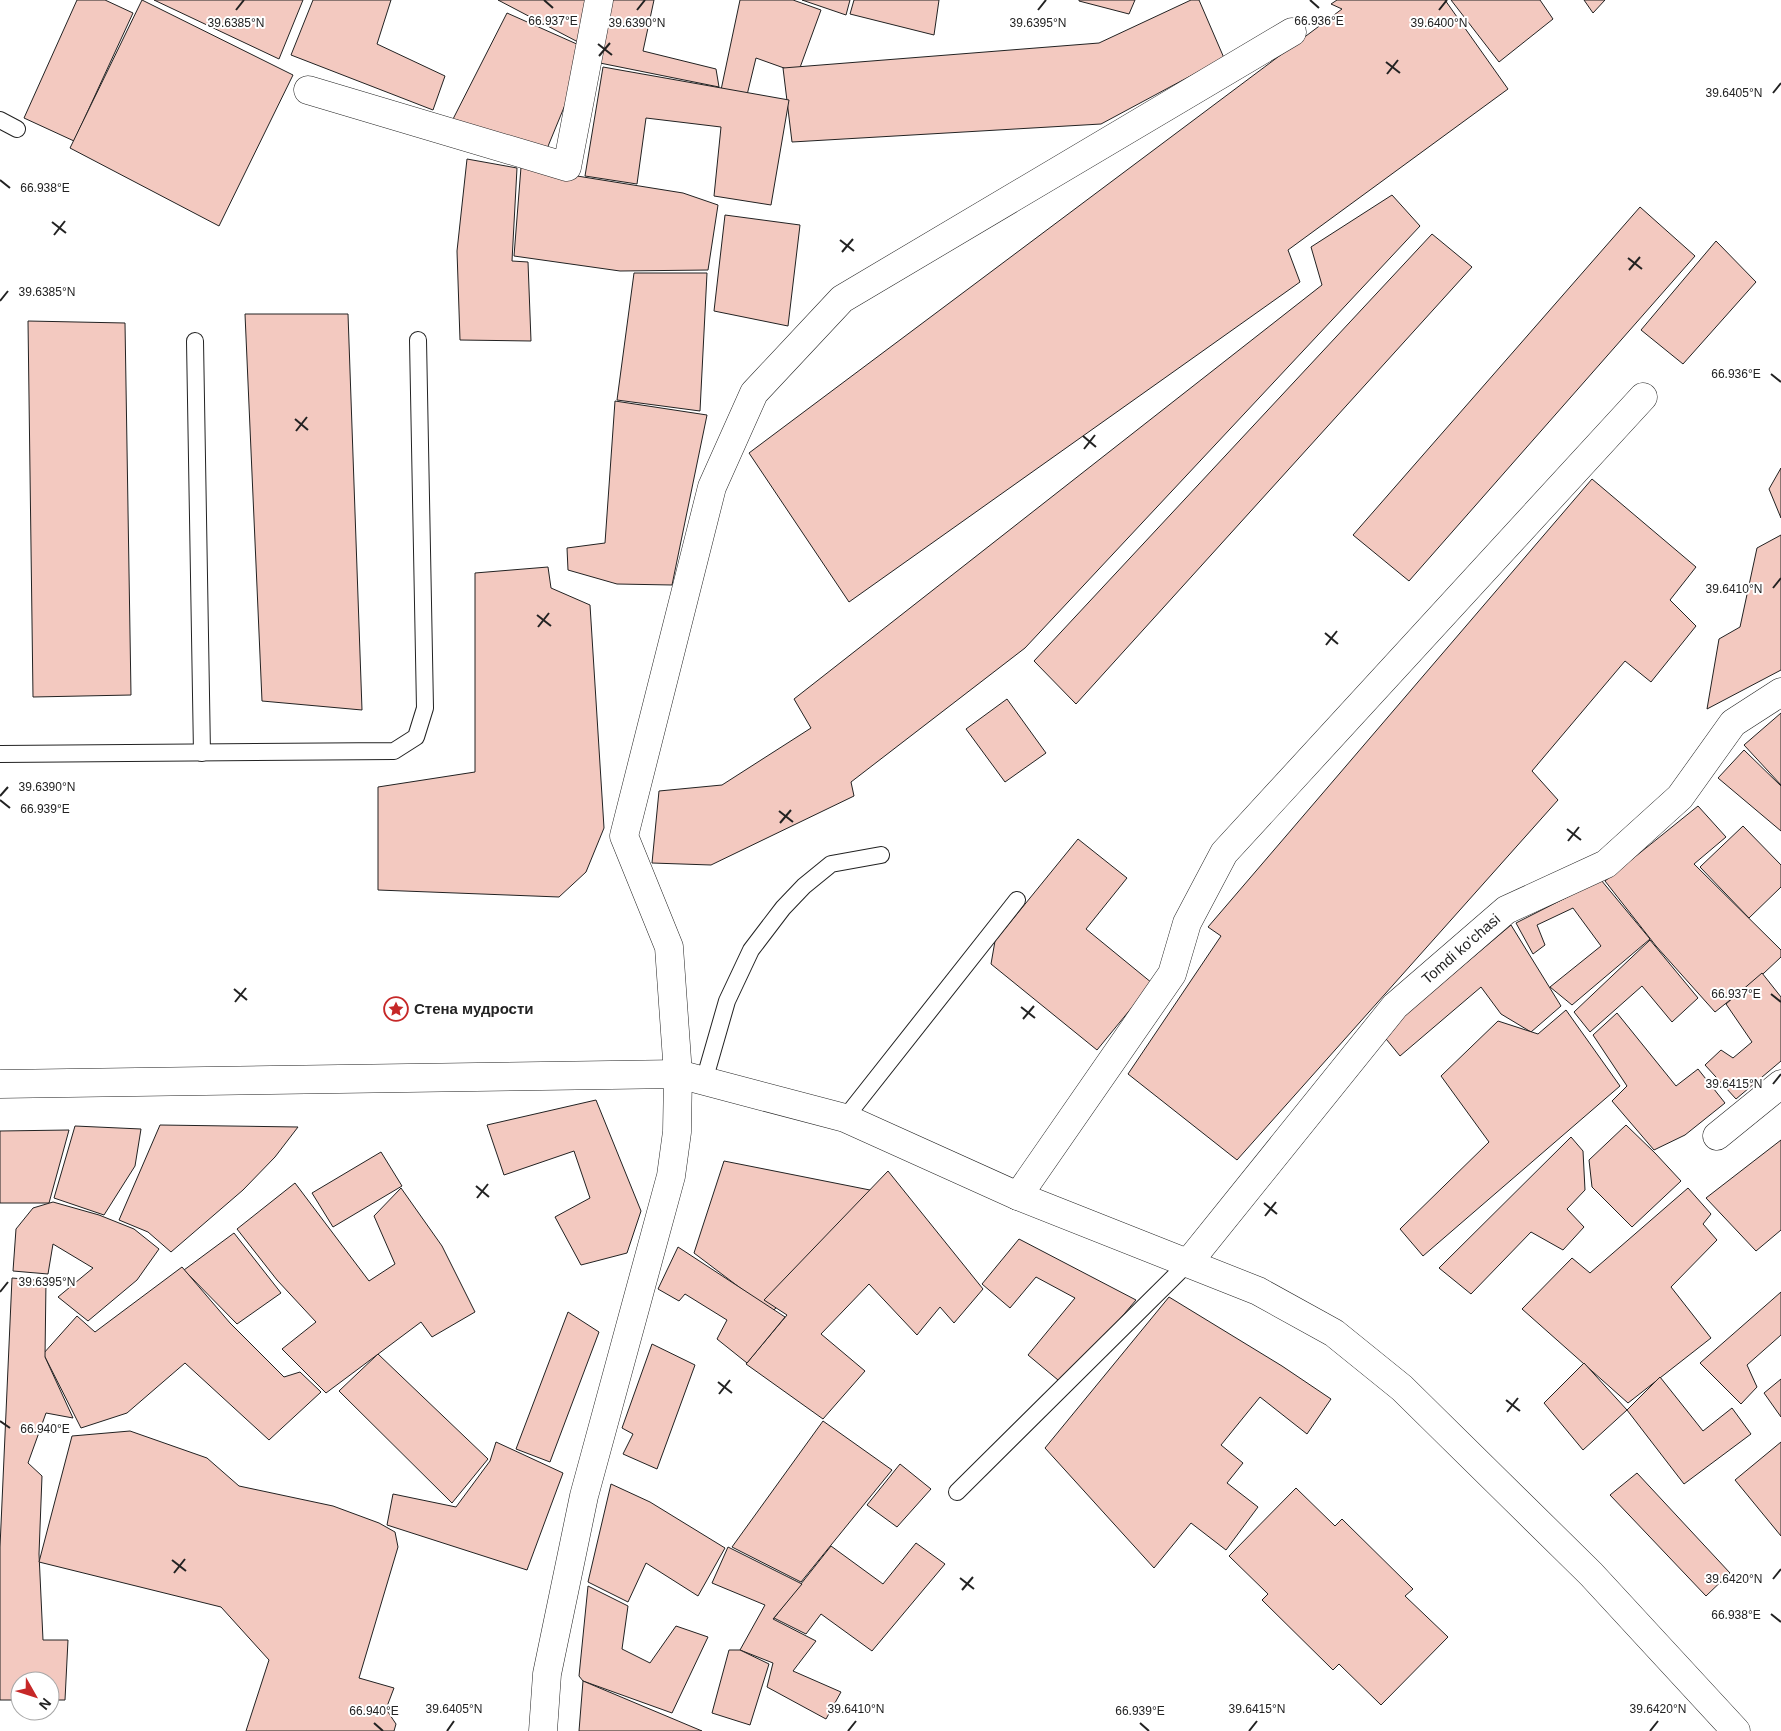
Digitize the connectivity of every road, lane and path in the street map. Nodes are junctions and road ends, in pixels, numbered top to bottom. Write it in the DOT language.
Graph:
graph roads {
  1 [pos="599,0"];
  2 [pos="1292,32"];
  3 [pos="308,90"];
  4 [pos="0,120"];
  5 [pos="17,129"];
  6 [pos="418,340"];
  7 [pos="195,341"];
  8 [pos="1643,397"];
  9 [pos="1781,692"];
  10 [pos="202,753"];
  11 [pos="0,754"];
  12 [pos="881,855"];
  13 [pos="1017,900"];
  14 [pos="691,1078"];
  15 [pos="0,1084"];
  16 [pos="1781,1084"];
  17 [pos="845,1118"];
  18 [pos="1717,1136"];
  19 [pos="1018,1196"];
  20 [pos="1188,1264"];
  21 [pos="957,1492"];
  22 [pos="542,1731"];
  23 [pos="1736,1731"];
  1 -- 3 [label="street"];
  2 -- 14 [label="street"];
  4 -- 5 [label="lane"];
  6 -- 10 [label="lane"];
  7 -- 10 [label="lane"];
  8 -- 19 [label="street"];
  9 -- 20 [label="street, Tomdi ko'chasi"];
  10 -- 11 [label="lane"];
  12 -- 14 [label="lane"];
  13 -- 17 [label="lane"];
  14 -- 15 [label="street"];
  14 -- 17 [label="street"];
  14 -- 22 [label="street"];
  16 -- 18 [label="street"];
  17 -- 19 [label="street"];
  19 -- 20 [label="street"];
  20 -- 21 [label="lane"];
  20 -- 23 [label="street"];
}
